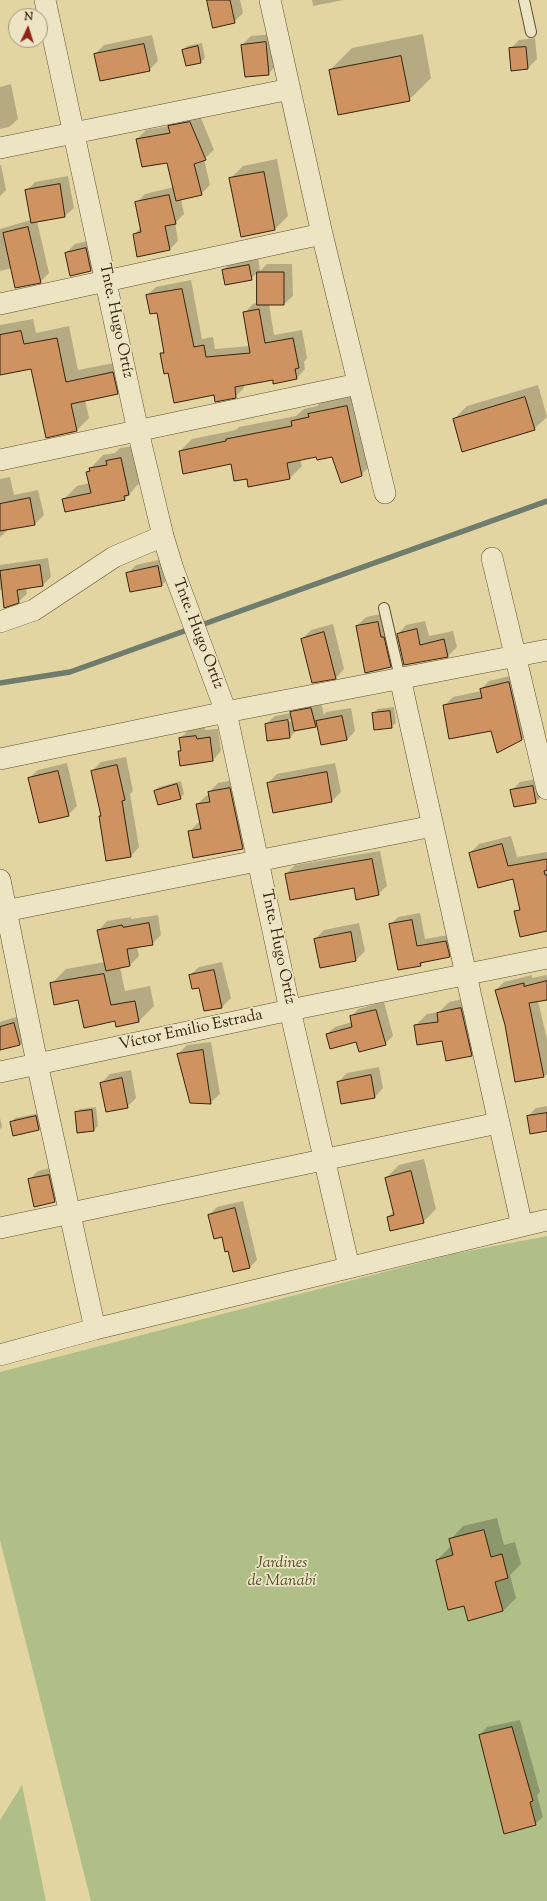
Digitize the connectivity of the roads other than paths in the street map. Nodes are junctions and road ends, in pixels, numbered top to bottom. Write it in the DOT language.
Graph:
graph roads {
  1 [pos="45,0"];
  2 [pos="270,0"];
  3 [pos="524,0"];
  4 [pos="531,32"];
  5 [pos="290,89"];
  6 [pos="73,133"];
  7 [pos="0,148"];
  8 [pos="322,234"];
  9 [pos="106,282"];
  10 [pos="0,304"];
  11 [pos="358,384"];
  12 [pos="138,432"];
  13 [pos="0,460"];
  14 [pos="385,493"];
  15 [pos="163,536"];
  16 [pos="492,558"];
  17 [pos="384,608"];
  18 [pos="0,622"];
  19 [pos="547,650"];
  20 [pos="516,656"];
  21 [pos="400,678"];
  22 [pos="224,705"];
  23 [pos="0,759"];
  24 [pos="547,789"];
  25 [pos="433,826"];
  26 [pos="258,860"];
  27 [pos="0,880"];
  28 [pos="3,912"];
  29 [pos="547,958"];
  30 [pos="464,975"];
  31 [pos="290,1010"];
  32 [pos="37,1063"];
  33 [pos="0,1072"];
  34 [pos="498,1123"];
  35 [pos="324,1159"];
  36 [pos="71,1213"];
  37 [pos="547,1220"];
  38 [pos="522,1226"];
  39 [pos="0,1228"];
  40 [pos="349,1267"];
  41 [pos="95,1329"];
  42 [pos="0,1355"];
  1 -- 6 [label="street, Tnte. Hugo Ortíz"];
  2 -- 5 [label="street"];
  3 -- 4 [label="lane"];
  5 -- 6 [label="street"];
  5 -- 8 [label="street"];
  6 -- 7 [label="street"];
  6 -- 9 [label="street, Tnte. Hugo Ortíz"];
  8 -- 9 [label="street"];
  8 -- 11 [label="street"];
  9 -- 10 [label="street"];
  9 -- 12 [label="street, Tnte. Hugo Ortíz"];
  11 -- 12 [label="street"];
  11 -- 14 [label="street"];
  12 -- 13 [label="street"];
  12 -- 15 [label="street, Tnte. Hugo Ortíz"];
  15 -- 18 [label="street"];
  15 -- 22 [label="street, Tnte. Hugo Ortíz"];
  16 -- 20 [label="street"];
  17 -- 21 [label="lane"];
  19 -- 20 [label="street"];
  20 -- 21 [label="street"];
  20 -- 24 [label="street"];
  21 -- 22 [label="street"];
  21 -- 25 [label="street"];
  22 -- 23 [label="street"];
  22 -- 26 [label="street, Tnte. Hugo Ortíz"];
  25 -- 26 [label="street"];
  25 -- 30 [label="street"];
  26 -- 28 [label="street"];
  26 -- 31 [label="street, Tnte. Hugo Ortíz"];
  27 -- 28 [label="street"];
  28 -- 32 [label="street"];
  29 -- 30 [label="street, Víctor Emilio Estrada"];
  30 -- 31 [label="street, Víctor Emilio Estrada"];
  30 -- 34 [label="street"];
  31 -- 32 [label="street, Víctor Emilio Estrada"];
  31 -- 35 [label="street, Tnte. Hugo Ortíz"];
  32 -- 33 [label="street, Víctor Emilio Estrada"];
  32 -- 36 [label="street"];
  34 -- 35 [label="street"];
  34 -- 38 [label="street"];
  35 -- 36 [label="street"];
  35 -- 40 [label="street, Tnte. Hugo Ortíz"];
  36 -- 39 [label="street"];
  36 -- 41 [label="street"];
  37 -- 38 [label="street"];
  38 -- 40 [label="street"];
  40 -- 41 [label="street"];
  41 -- 42 [label="street"];
}
